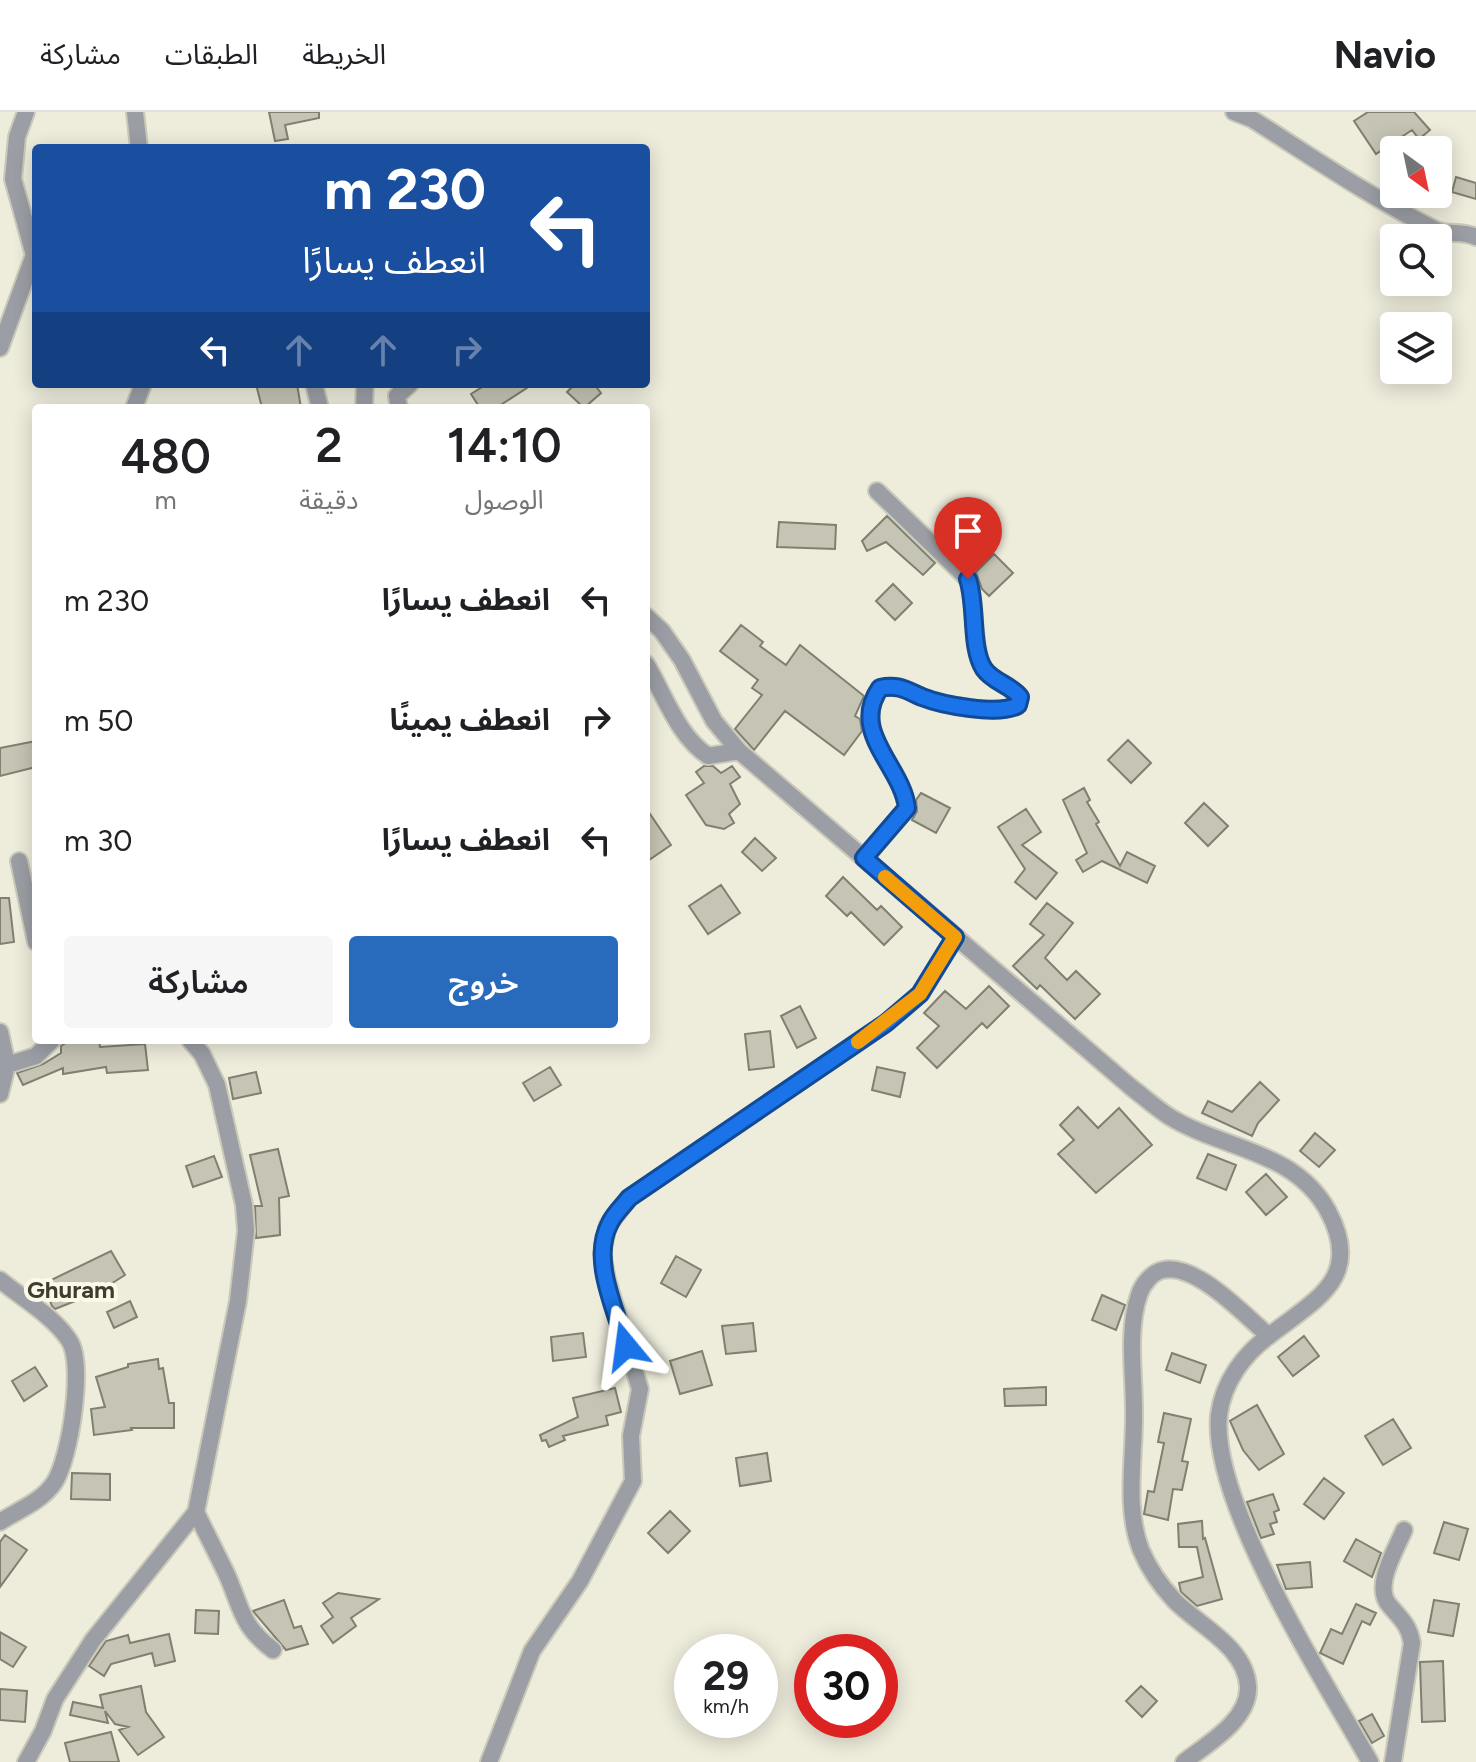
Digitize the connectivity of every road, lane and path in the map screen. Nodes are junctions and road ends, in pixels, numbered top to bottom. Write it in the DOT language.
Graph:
graph roads {
  1 [pos="26,112"];
  2 [pos="135,112"];
  3 [pos="1234,112"];
  4 [pos="139,144"];
  5 [pos="1476,237"];
  6 [pos="32,248"];
  7 [pos="32,260"];
  8 [pos="0,348"];
  9 [pos="877,491"];
  10 [pos="650,620"];
  11 [pos="650,671"];
  12 [pos="739,751"];
  13 [pos="864,858"];
  14 [pos="19,861"];
  15 [pos="32,923"];
  16 [pos="955,937"];
  17 [pos="0,1032"];
  18 [pos="48,1044"];
  19 [pos="193,1044"];
  20 [pos="7,1065"];
  21 [pos="0,1094"];
  22 [pos="0,1280"];
  23 [pos="1269,1336"];
  24 [pos="196,1512"];
  25 [pos="0,1522"];
  26 [pos="1404,1530"];
  27 [pos="273,1650"];
  28 [pos="26,1762"];
  29 [pos="489,1762"];
  30 [pos="1184,1762"];
  31 [pos="1370,1762"];
  32 [pos="1393,1762"];
  1 -- 6 [label="street"];
  2 -- 4 [label="street"];
  3 -- 5 [label="street"];
  7 -- 8 [label="street"];
  9 -- 13 [label="street"];
  10 -- 12 [label="street"];
  11 -- 12 [label="street"];
  12 -- 13 [label="street"];
  13 -- 16 [label="street"];
  14 -- 15 [label="street"];
  16 -- 23 [label="street"];
  16 -- 29 [label="street"];
  17 -- 20 [label="street"];
  18 -- 20 [label="street"];
  19 -- 24 [label="street"];
  20 -- 21 [label="street"];
  22 -- 25 [label="street"];
  23 -- 30 [label="street"];
  23 -- 31 [label="street"];
  24 -- 27 [label="street"];
  24 -- 28 [label="street"];
  26 -- 32 [label="street"];
}
